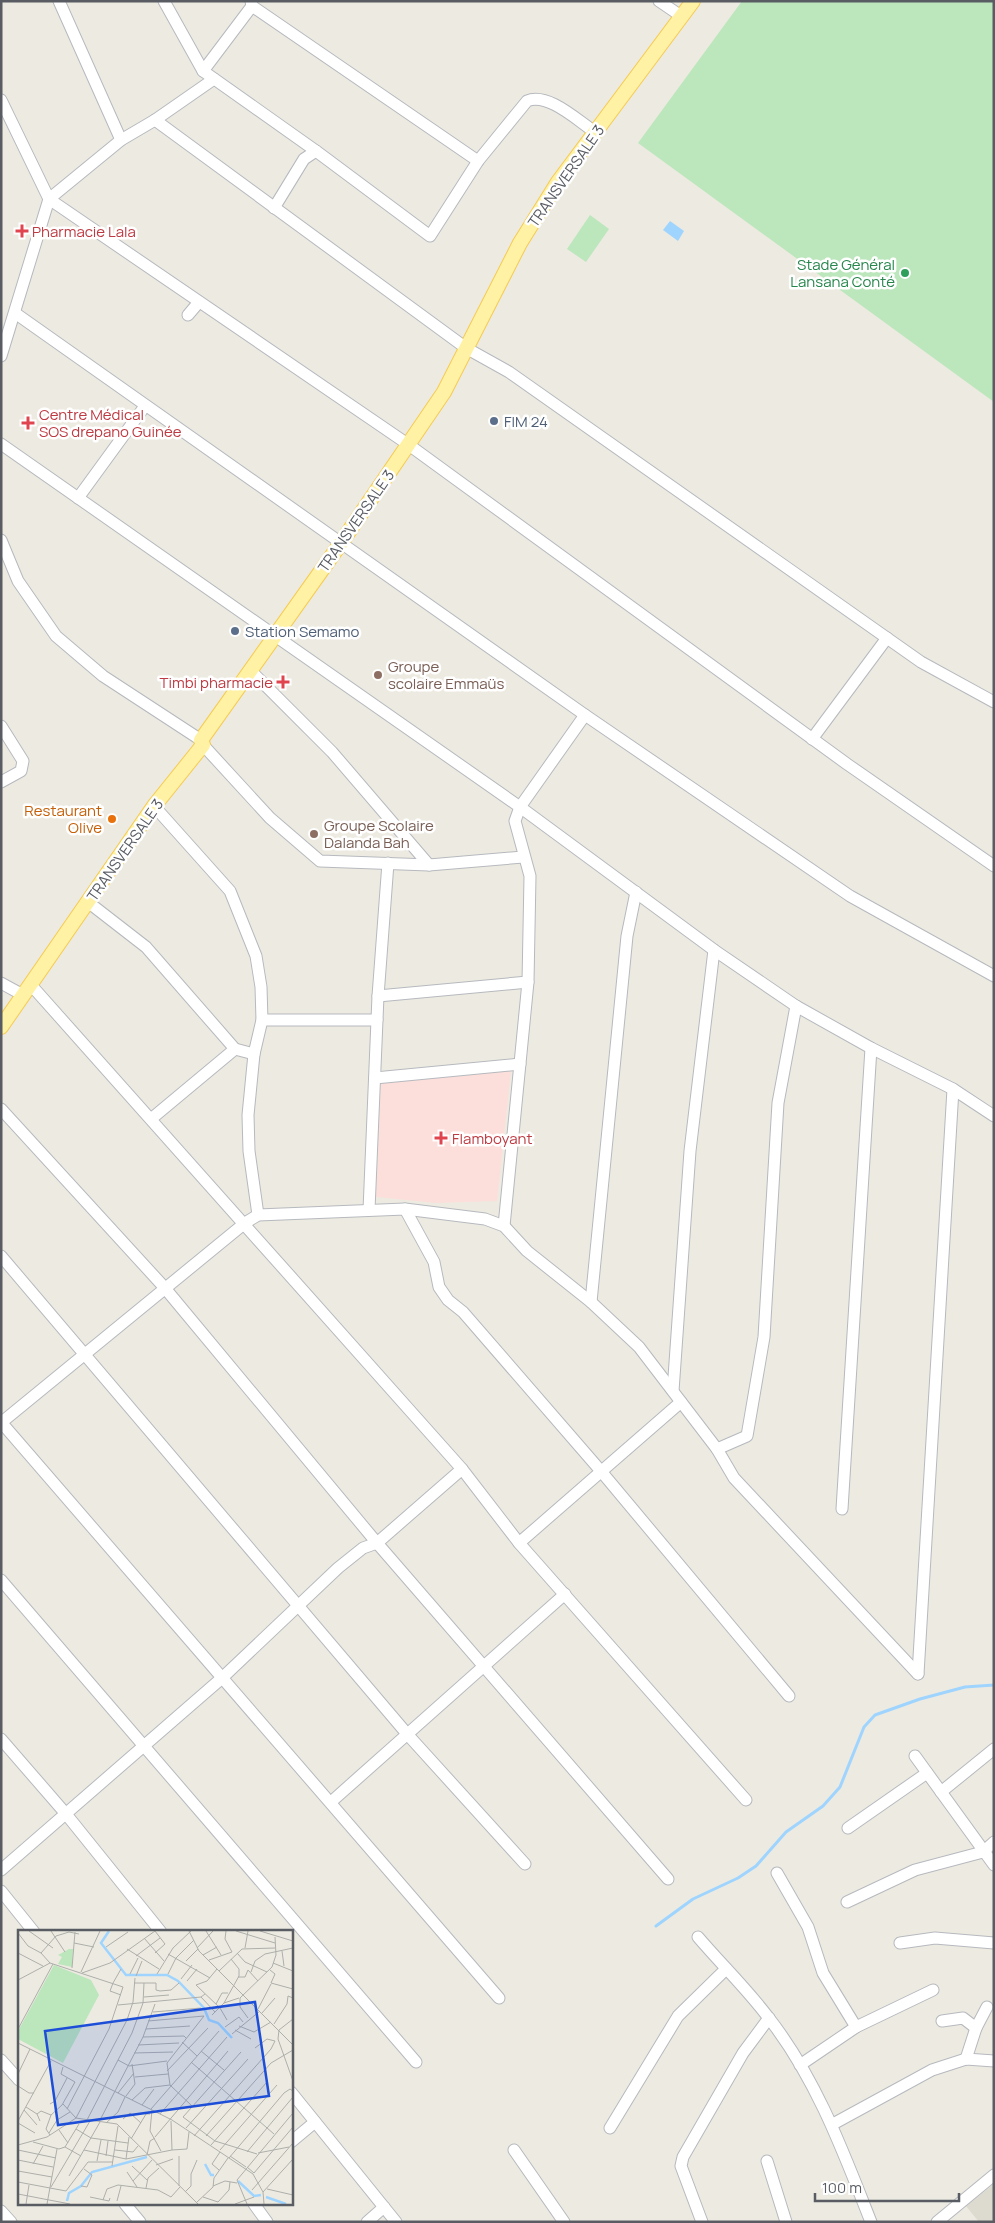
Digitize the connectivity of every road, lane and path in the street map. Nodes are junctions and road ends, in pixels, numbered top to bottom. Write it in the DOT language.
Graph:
graph roads {
  1 [pos="59,1"];
  2 [pos="164,1"];
  3 [pos="659,1"];
  4 [pos="693,1"];
  5 [pos="252,4"];
  6 [pos="681,16"];
  7 [pos="203,71"];
  8 [pos="214,79"];
  9 [pos="1,100"];
  10 [pos="155,120"];
  11 [pos="595,132"];
  12 [pos="121,140"];
  13 [pos="316,151"];
  14 [pos="478,161"];
  15 [pos="49,199"];
  16 [pos="274,208"];
  17 [pos="199,302"];
  18 [pos="15,313"];
  19 [pos="188,315"];
  20 [pos="2,348"];
  21 [pos="466,348"];
  22 [pos="145,406"];
  23 [pos="1,444"];
  24 [pos="409,445"];
  25 [pos="78,498"];
  26 [pos="1,540"];
  27 [pos="342,543"];
  28 [pos="277,635"];
  29 [pos="887,638"];
  30 [pos="250,670"];
  31 [pos="994,702"];
  32 [pos="585,715"];
  33 [pos="1,726"];
  34 [pos="812,739"];
  35 [pos="202,742"];
  36 [pos="1,782"];
  37 [pos="154,806"];
  38 [pos="520,806"];
  39 [pos="523,857"];
  40 [pos="388,863"];
  41 [pos="429,865"];
  42 [pos="994,866"];
  43 [pos="636,892"];
  44 [pos="88,902"];
  45 [pos="714,950"];
  46 [pos="994,976"];
  47 [pos="528,982"];
  48 [pos="1,983"];
  49 [pos="28,990"];
  50 [pos="378,996"];
  51 [pos="796,1006"];
  52 [pos="262,1020"];
  53 [pos="377,1020"];
  54 [pos="1,1027"];
  55 [pos="871,1048"];
  56 [pos="235,1049"];
  57 [pos="254,1054"];
  58 [pos="520,1064"];
  59 [pos="375,1078"];
  60 [pos="953,1089"];
  61 [pos="1,1109"];
  62 [pos="994,1116"];
  63 [pos="151,1119"];
  64 [pos="404,1209"];
  65 [pos="369,1210"];
  66 [pos="258,1215"];
  67 [pos="245,1223"];
  68 [pos="504,1226"];
  69 [pos="1,1256"];
  70 [pos="164,1288"];
  71 [pos="592,1302"];
  72 [pos="85,1355"];
  73 [pos="673,1391"];
  74 [pos="681,1402"];
  75 [pos="2,1422"];
  76 [pos="717,1449"];
  77 [pos="462,1469"];
  78 [pos="600,1470"];
  79 [pos="842,1509"];
  80 [pos="520,1542"];
  81 [pos="378,1543"];
  82 [pos="1,1580"];
  83 [pos="565,1594"];
  84 [pos="298,1605"];
  85 [pos="484,1666"];
  86 [pos="222,1678"];
  87 [pos="789,1696"];
  88 [pos="408,1735"];
  89 [pos="1,1739"];
  90 [pos="144,1746"];
  91 [pos="994,1749"];
  92 [pos="915,1756"];
  93 [pos="927,1773"];
  94 [pos="941,1792"];
  95 [pos="746,1800"];
  96 [pos="331,1802"];
  97 [pos="66,1814"];
  98 [pos="848,1828"];
  99 [pos="994,1842"];
  100 [pos="982,1852"];
  101 [pos="525,1864"];
  102 [pos="994,1866"];
  103 [pos="1,1870"];
  104 [pos="778,1873"];
  105 [pos="668,1879"];
  106 [pos="1,1892"];
  107 [pos="847,1902"];
  108 [pos="32,1930"];
  109 [pos="159,1930"];
  110 [pos="698,1937"];
  111 [pos="900,1943"];
  112 [pos="994,1943"];
  113 [pos="726,1969"];
  114 [pos="934,1990"];
  115 [pos="499,1998"];
  116 [pos="987,2007"];
  117 [pos="769,2018"];
  118 [pos="942,2021"];
  119 [pos="856,2027"];
  120 [pos="976,2028"];
  121 [pos="966,2059"];
  122 [pos="1,2060"];
  123 [pos="994,2061"];
  124 [pos="416,2062"];
  125 [pos="800,2065"];
  126 [pos="18,2079"];
  127 [pos="292,2093"];
  128 [pos="315,2122"];
  129 [pos="833,2124"];
  130 [pos="610,2128"];
  131 [pos="292,2141"];
  132 [pos="514,2150"];
  133 [pos="767,2161"];
  134 [pos="994,2176"];
  135 [pos="127,2206"];
  136 [pos="255,2206"];
  137 [pos="384,2207"];
  138 [pos="1,2211"];
  139 [pos="10,2222"];
  140 [pos="140,2222"];
  141 [pos="267,2222"];
  142 [pos="367,2222"];
  143 [pos="396,2222"];
  144 [pos="564,2222"];
  145 [pos="702,2222"];
  146 [pos="786,2222"];
  147 [pos="871,2222"];
  148 [pos="937,2222"];
  1 -- 12 [label="street"];
  2 -- 7 [label="street"];
  3 -- 6 [label="street"];
  4 -- 6 [label="main road, TRANSVERSALE 3"];
  5 -- 7 [label="street"];
  5 -- 14 [label="street"];
  6 -- 11 [label="main road, TRANSVERSALE 3"];
  7 -- 8 [label="street"];
  8 -- 10 [label="street"];
  8 -- 13 [label="street"];
  9 -- 15 [label="street"];
  10 -- 12 [label="street"];
  10 -- 16 [label="street"];
  11 -- 14 [label="street"];
  11 -- 21 [label="main road, TRANSVERSALE 3"];
  12 -- 15 [label="street"];
  13 -- 14 [label="street"];
  13 -- 16 [label="street"];
  15 -- 17 [label="street"];
  15 -- 18 [label="street"];
  16 -- 21 [label="street"];
  17 -- 19 [label="street"];
  17 -- 24 [label="street"];
  18 -- 20 [label="street"];
  18 -- 22 [label="street"];
  21 -- 24 [label="main road, TRANSVERSALE 3"];
  21 -- 29 [label="street"];
  22 -- 25 [label="street"];
  22 -- 27 [label="street"];
  23 -- 25 [label="street"];
  24 -- 27 [label="main road, TRANSVERSALE 3"];
  24 -- 34 [label="street"];
  25 -- 28 [label="street"];
  26 -- 35 [label="street"];
  27 -- 28 [label="main road, TRANSVERSALE 3"];
  27 -- 32 [label="street"];
  28 -- 30 [label="main road, TRANSVERSALE 3"];
  28 -- 38 [label="street"];
  29 -- 31 [label="street"];
  29 -- 34 [label="street"];
  30 -- 35 [label="main road, TRANSVERSALE 3"];
  30 -- 41 [label="street"];
  32 -- 38 [label="street"];
  32 -- 46 [label="street"];
  33 -- 36 [label="street"];
  34 -- 42 [label="street"];
  35 -- 37 [label="main road, TRANSVERSALE 3"];
  35 -- 40 [label="street"];
  37 -- 44 [label="main road, TRANSVERSALE 3"];
  37 -- 52 [label="street"];
  38 -- 39 [label="street"];
  38 -- 43 [label="street"];
  39 -- 41 [label="street"];
  39 -- 47 [label="street"];
  40 -- 41 [label="street"];
  40 -- 50 [label="street"];
  43 -- 45 [label="street"];
  43 -- 71 [label="street"];
  44 -- 49 [label="main road, TRANSVERSALE 3"];
  44 -- 56 [label="street"];
  45 -- 51 [label="street"];
  45 -- 73 [label="street"];
  47 -- 50 [label="street"];
  47 -- 58 [label="street"];
  48 -- 49 [label="street"];
  49 -- 54 [label="main road, TRANSVERSALE 3"];
  49 -- 63 [label="street"];
  50 -- 53 [label="street"];
  51 -- 55 [label="street"];
  51 -- 76 [label="street"];
  52 -- 53 [label="street"];
  52 -- 57 [label="street"];
  53 -- 59 [label="street"];
  55 -- 60 [label="street"];
  55 -- 79 [label="street"];
  56 -- 57 [label="street"];
  56 -- 63 [label="street"];
  57 -- 66 [label="street"];
  58 -- 59 [label="street"];
  58 -- 68 [label="street"];
  59 -- 65 [label="street"];
  60 -- 62 [label="street"];
  60 -- 76 [label="street"];
  61 -- 70 [label="street"];
  63 -- 67 [label="street"];
  64 -- 65 [label="street"];
  64 -- 68 [label="street"];
  64 -- 78 [label="street"];
  65 -- 66 [label="street"];
  66 -- 67 [label="street"];
  67 -- 70 [label="street"];
  67 -- 77 [label="street"];
  68 -- 71 [label="street"];
  69 -- 72 [label="street"];
  70 -- 72 [label="street"];
  70 -- 81 [label="street"];
  71 -- 73 [label="street"];
  72 -- 75 [label="street"];
  72 -- 84 [label="street"];
  73 -- 74 [label="street"];
  74 -- 76 [label="street"];
  74 -- 78 [label="street"];
  75 -- 86 [label="street"];
  77 -- 80 [label="street"];
  77 -- 81 [label="street"];
  78 -- 80 [label="street"];
  78 -- 87 [label="street"];
  80 -- 83 [label="street"];
  81 -- 84 [label="street"];
  81 -- 85 [label="street"];
  82 -- 90 [label="street"];
  83 -- 85 [label="street"];
  83 -- 95 [label="street"];
  84 -- 86 [label="street"];
  84 -- 88 [label="street"];
  85 -- 88 [label="street"];
  85 -- 105 [label="street"];
  86 -- 90 [label="street"];
  86 -- 96 [label="street"];
  88 -- 96 [label="street"];
  88 -- 101 [label="street"];
  89 -- 97 [label="street"];
  90 -- 97 [label="street"];
  90 -- 124 [label="street"];
  91 -- 94 [label="street"];
  92 -- 93 [label="street"];
  93 -- 94 [label="street"];
  93 -- 98 [label="street"];
  94 -- 100 [label="street"];
  96 -- 115 [label="street"];
  97 -- 103 [label="street"];
  97 -- 109 [label="street"];
  99 -- 100 [label="street"];
  100 -- 102 [label="street"];
  100 -- 107 [label="street"];
  104 -- 119 [label="street"];
  106 -- 108 [label="street"];
  110 -- 113 [label="street"];
  111 -- 112 [label="street"];
  113 -- 117 [label="street"];
  113 -- 130 [label="street"];
  114 -- 119 [label="street"];
  116 -- 120 [label="street"];
  117 -- 125 [label="street"];
  117 -- 145 [label="street"];
  118 -- 120 [label="street"];
  119 -- 125 [label="street"];
  120 -- 121 [label="street"];
  121 -- 123 [label="street"];
  121 -- 129 [label="street"];
  122 -- 126 [label="street"];
  125 -- 129 [label="street"];
  127 -- 128 [label="street"];
  128 -- 131 [label="street"];
  128 -- 137 [label="street"];
  129 -- 147 [label="street"];
  132 -- 144 [label="street"];
  133 -- 146 [label="street"];
  134 -- 148 [label="street"];
  135 -- 140 [label="street"];
  136 -- 141 [label="street"];
  137 -- 142 [label="street"];
  137 -- 143 [label="street"];
  138 -- 139 [label="street"];
}
